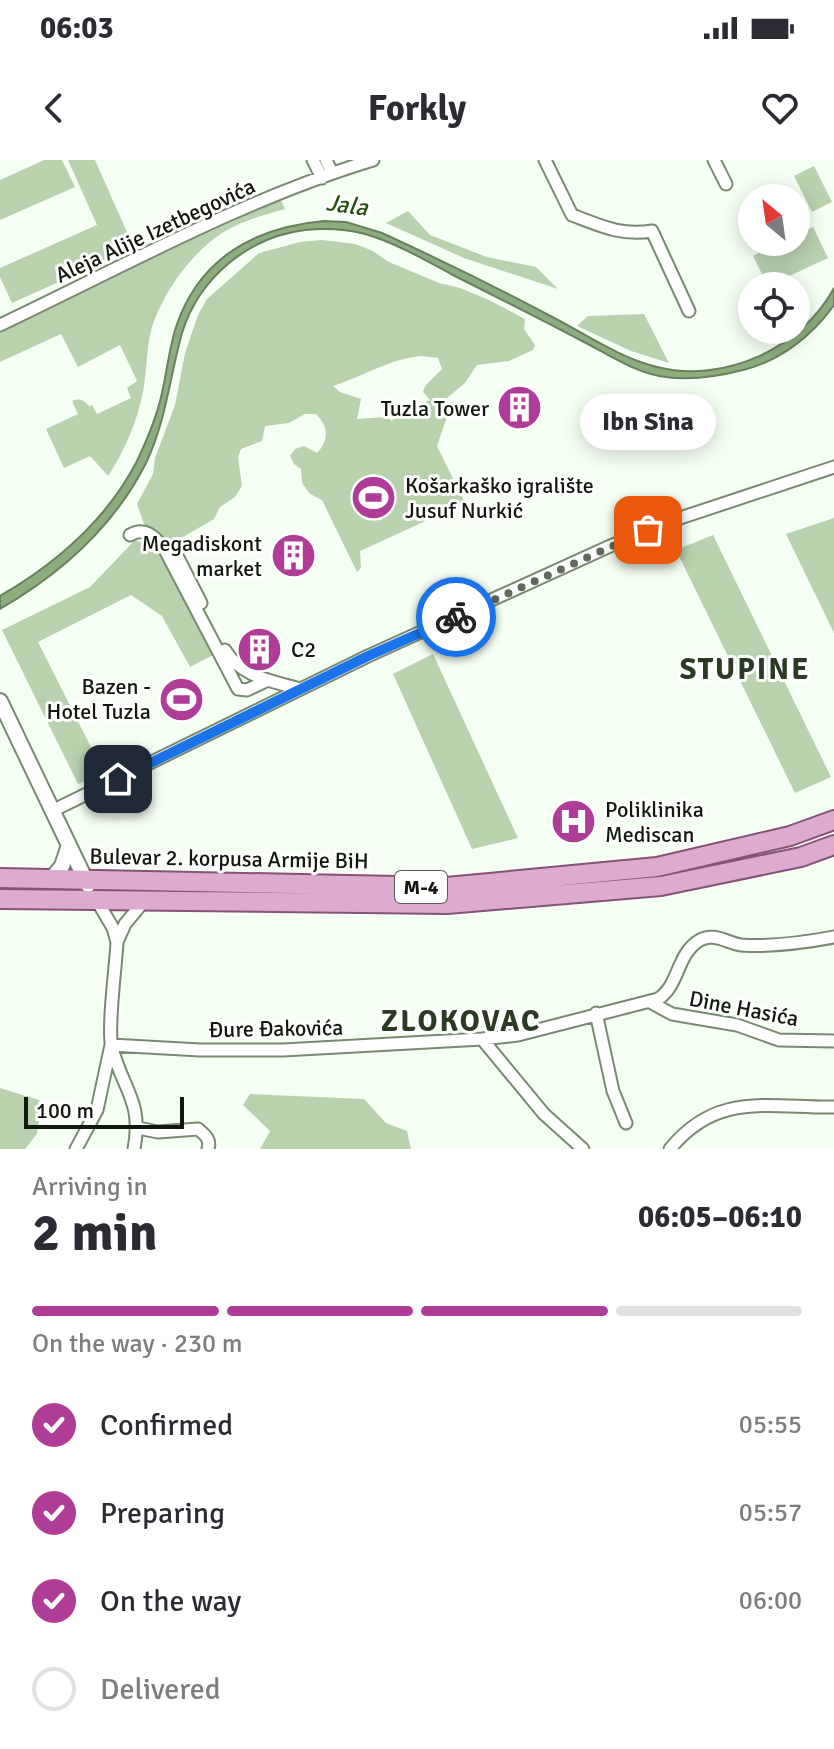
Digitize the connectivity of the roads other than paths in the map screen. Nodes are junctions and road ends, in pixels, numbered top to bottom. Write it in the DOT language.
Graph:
graph roads {
  1 [pos="313,160"];
  2 [pos="326,160"];
  3 [pos="373,160"];
  4 [pos="545,160"];
  5 [pos="714,160"];
  6 [pos="327,176"];
  7 [pos="726,184"];
  8 [pos="689,311"];
  9 [pos="0,325"];
  10 [pos="834,467"];
  11 [pos="130,535"];
  12 [pos="175,552"];
  13 [pos="266,681"];
  14 [pos="300,689"];
  15 [pos="0,701"];
  16 [pos="52,811"];
  17 [pos="834,820"];
  18 [pos="69,845"];
  19 [pos="834,845"];
  20 [pos="0,878"];
  21 [pos="52,878"];
  22 [pos="84,878"];
  23 [pos="0,899"];
  24 [pos="96,899"];
  25 [pos="145,900"];
  26 [pos="834,937"];
  27 [pos="117,942"];
  28 [pos="650,1002"];
  29 [pos="596,1013"];
  30 [pos="482,1039"];
  31 [pos="834,1041"];
  32 [pos="111,1045"];
  33 [pos="834,1107"];
  34 [pos="626,1123"];
  35 [pos="138,1128"];
  36 [pos="76,1149"];
  37 [pos="134,1149"];
  38 [pos="208,1149"];
  39 [pos="583,1149"];
  40 [pos="670,1149"];
  1 -- 6 [label="street"];
  2 -- 6 [label="street"];
  3 -- 6 [label="street, Aleja Alije Izetbegovića"];
  4 -- 8 [label="street"];
  5 -- 7 [label="street"];
  6 -- 9 [label="street, Aleja Alije Izetbegovića"];
  10 -- 14 [label="street"];
  11 -- 13 [label="street"];
  12 -- 13 [label="street"];
  13 -- 14 [label="street"];
  14 -- 16 [label="street"];
  15 -- 16 [label="street"];
  16 -- 18 [label="street"];
  17 -- 22 [label="main road, Bulevar 2. korpusa Armije BiH / M-4"];
  18 -- 21 [label="street"];
  18 -- 22 [label="street"];
  19 -- 25 [label="main road, Bulevar 2. korpusa Armije BiH / M-4"];
  20 -- 21 [label="main road, Bulevar 2. korpusa Armije BiH / M-4"];
  21 -- 22 [label="main road, Bulevar 2. korpusa Armije BiH / M-4"];
  22 -- 24 [label="street"];
  23 -- 24 [label="main road, Bulevar 2. korpusa Armije BiH / M-4"];
  24 -- 25 [label="main road, Bulevar 2. korpusa Armije BiH / M-4"];
  24 -- 27 [label="street"];
  25 -- 27 [label="street"];
  26 -- 28 [label="street"];
  27 -- 32 [label="street"];
  28 -- 29 [label="street, Đure Đakovića"];
  28 -- 31 [label="street, Dine Hasića"];
  29 -- 30 [label="street, Đure Đakovića"];
  29 -- 34 [label="street"];
  30 -- 32 [label="street, Đure Đakovića"];
  30 -- 39 [label="street"];
  32 -- 35 [label="street"];
  32 -- 36 [label="street"];
  33 -- 40 [label="street"];
  35 -- 37 [label="street"];
  35 -- 38 [label="street"];
}
